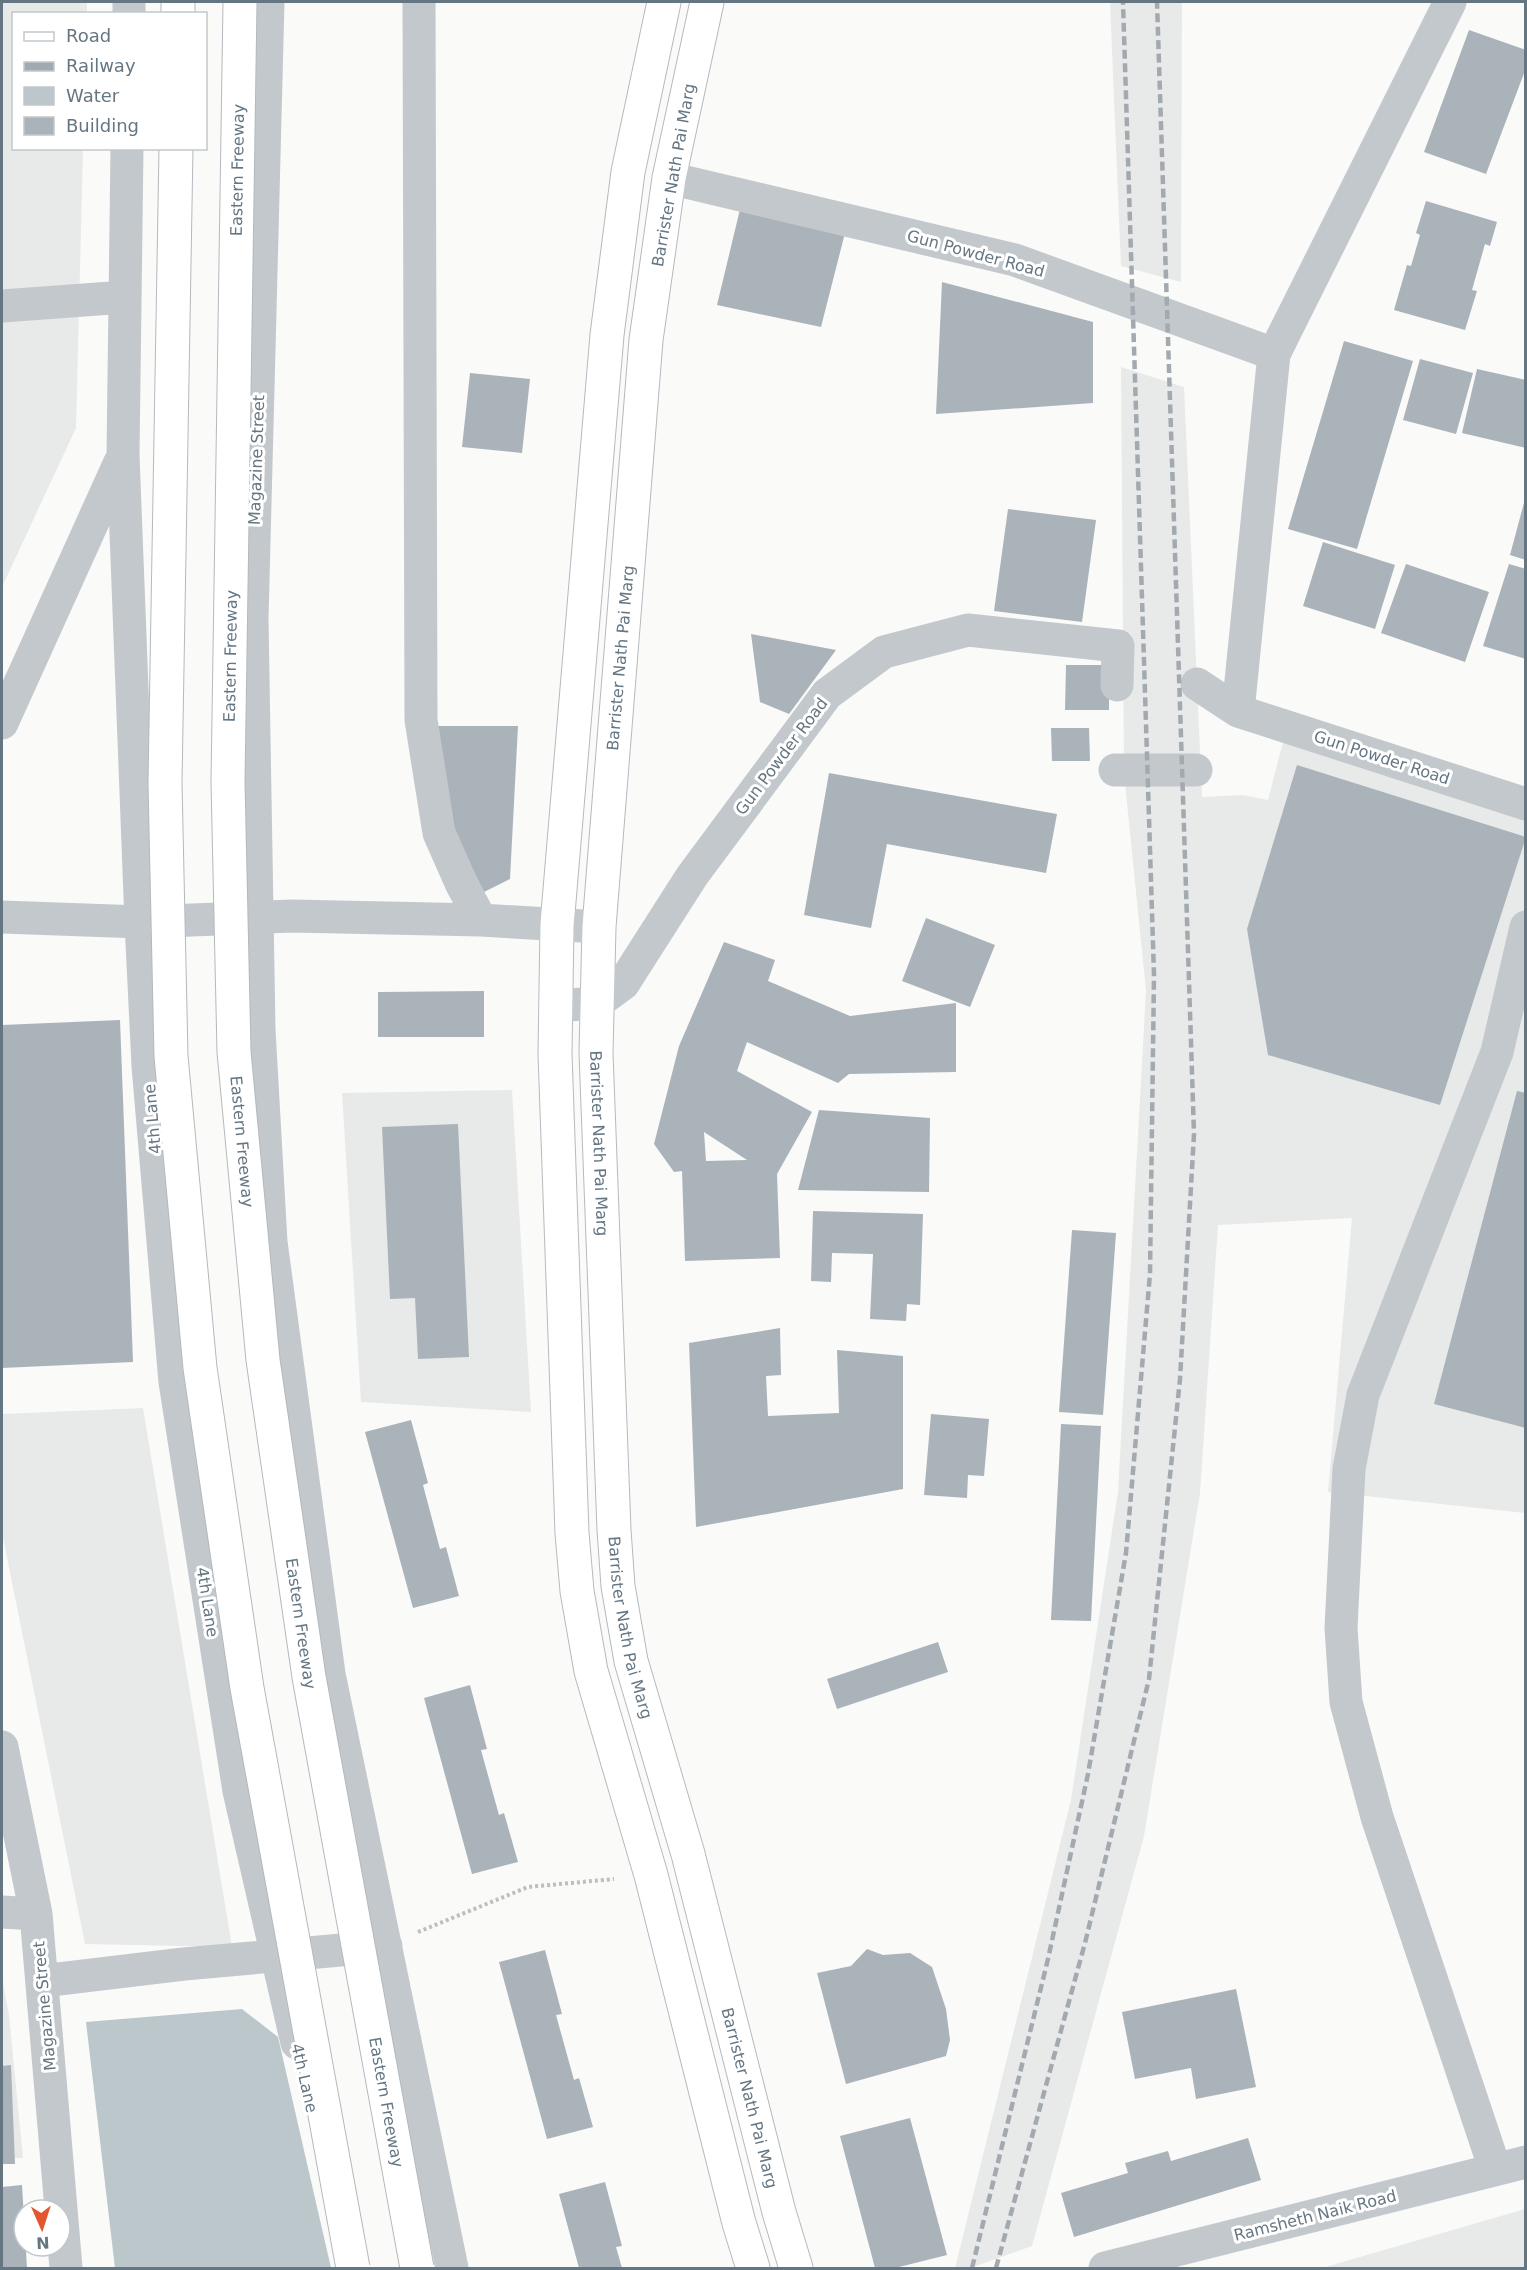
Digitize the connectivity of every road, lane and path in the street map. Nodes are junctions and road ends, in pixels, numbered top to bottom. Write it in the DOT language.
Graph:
graph roads {
  1 [pos="240,2"];
  2 [pos="268,2"];
  3 [pos="419,2"];
  4 [pos="664,2"];
  5 [pos="707,2"];
  6 [pos="1450,2"];
  7 [pos="127,150"];
  8 [pos="176,150"];
  9 [pos="669,178"];
  10 [pos="125,297"];
  11 [pos="2,306"];
  12 [pos="1274,354"];
  13 [pos="123,455"];
  14 [pos="1197,684"];
  15 [pos="1117,685"];
  16 [pos="1238,711"];
  17 [pos="2,723"];
  18 [pos="1115,770"];
  19 [pos="1196,770"];
  20 [pos="1526,804"];
  21 [pos="2,917"];
  22 [pos="256,918"];
  23 [pos="481,920"];
  24 [pos="141,922"];
  25 [pos="557,924"];
  26 [pos="599,927"];
  27 [pos="1526,927"];
  28 [pos="597,1003"];
  29 [pos="555,1006"];
  30 [pos="2,1747"];
  31 [pos="651,1875"];
  32 [pos="2,1912"];
  33 [pos="36,1914"];
  34 [pos="426,1929"];
  35 [pos="386,1946"];
  36 [pos="277,1955"];
  37 [pos="42,1981"];
  38 [pos="1510,2165"];
  39 [pos="66,2268"];
  40 [pos="354,2268"];
  41 [pos="417,2268"];
  42 [pos="452,2268"];
  43 [pos="753,2268"];
  44 [pos="796,2268"];
  45 [pos="1105,2268"];
  1 -- 41 [label="main road, Eastern Freeway, bridge"];
  2 -- 22 [label="street, Magazine Street"];
  3 -- 23 [label="street"];
  4 -- 25 [label="main road"];
  5 -- 9 [label="main road, Barrister Nath Pai Marg"];
  6 -- 12 [label="street"];
  7 -- 10 [label="street"];
  8 -- 40 [label="main road, bridge"];
  9 -- 12 [label="street, Gun Powder Road"];
  9 -- 26 [label="main road, Barrister Nath Pai Marg"];
  10 -- 11 [label="street"];
  10 -- 13 [label="street"];
  12 -- 16 [label="street"];
  13 -- 17 [label="street"];
  13 -- 24 [label="street, 4th Lane"];
  14 -- 16 [label="street, Gun Powder Road"];
  15 -- 28 [label="street, Gun Powder Road"];
  16 -- 20 [label="street, Gun Powder Road"];
  18 -- 19 [label="street"];
  21 -- 24 [label="street"];
  22 -- 23 [label="street"];
  22 -- 24 [label="street"];
  22 -- 35 [label="street, Magazine Street"];
  23 -- 25 [label="street"];
  24 -- 36 [label="street, 4th Lane"];
  25 -- 26 [label="street"];
  25 -- 29 [label="main road"];
  26 -- 28 [label="main road, Barrister Nath Pai Marg"];
  27 -- 38 [label="street"];
  28 -- 29 [label="street"];
  28 -- 44 [label="main road, Barrister Nath Pai Marg"];
  29 -- 31 [label="main road"];
  30 -- 33 [label="street, Magazine Street"];
  31 -- 34 [label="path"];
  31 -- 43 [label="main road"];
  32 -- 33 [label="street"];
  33 -- 37 [label="street, Magazine Street"];
  35 -- 36 [label="street"];
  35 -- 42 [label="street, Magazine Street"];
  36 -- 37 [label="street"];
  36 -- 40 [label="street, 4th Lane"];
  37 -- 39 [label="street, Magazine Street"];
  38 -- 45 [label="street, Ramsheth Naik Road"];
}
